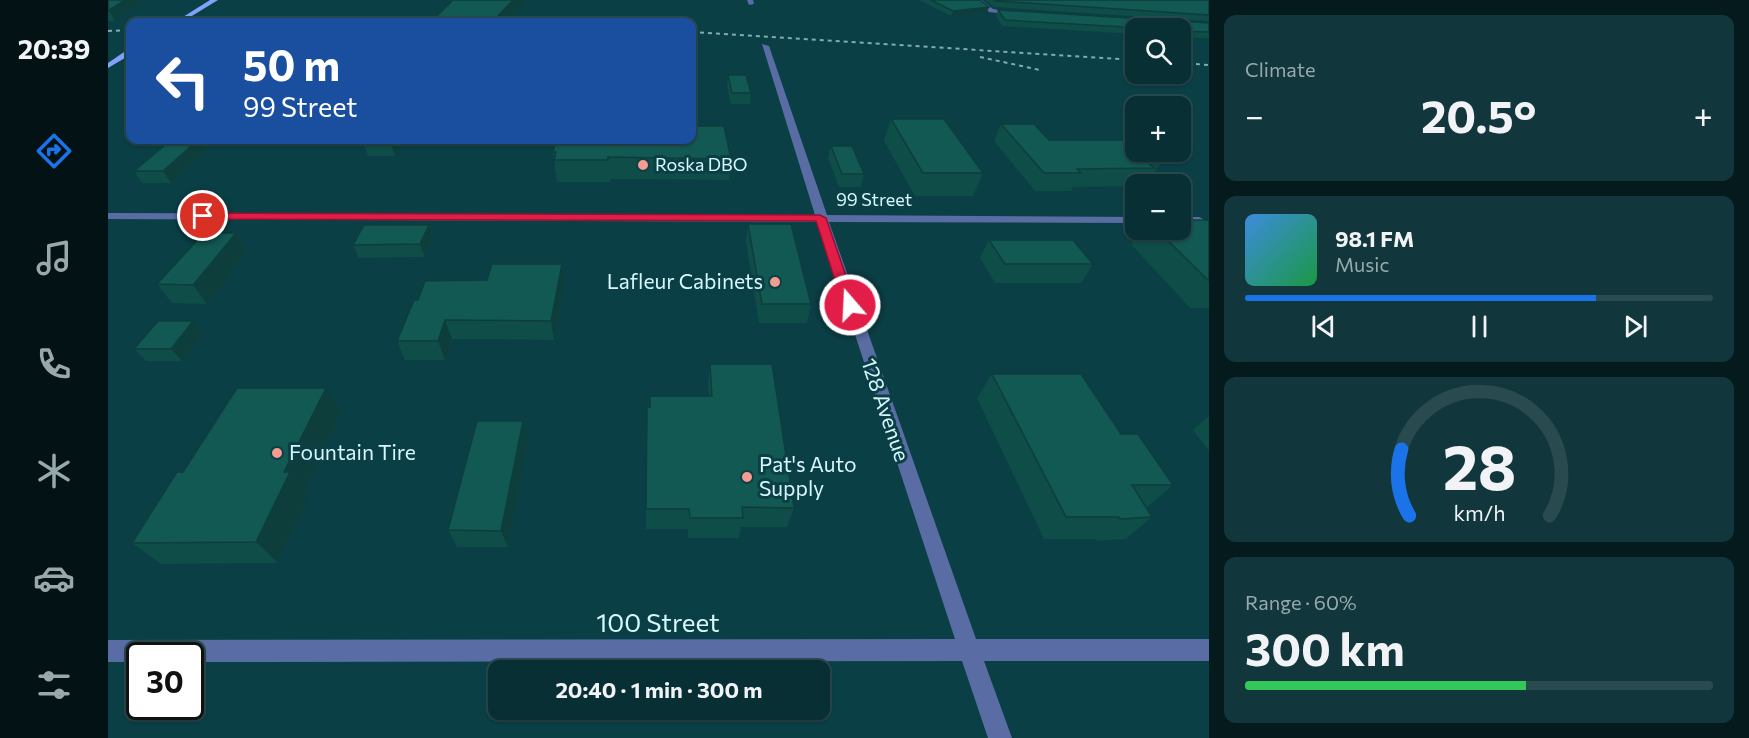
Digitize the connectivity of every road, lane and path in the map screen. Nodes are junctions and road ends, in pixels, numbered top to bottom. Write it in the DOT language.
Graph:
graph roads {
  1 [pos="215,0"];
  2 [pos="978,0"];
  3 [pos="1027,14"];
  4 [pos="185,18"];
  5 [pos="765,46"];
  6 [pos="126,55"];
  7 [pos="108,66"];
  8 [pos="108,216"];
  9 [pos="820,218"];
  10 [pos="1125,220"];
  11 [pos="1191,220"];
  12 [pos="1199,220"];
  13 [pos="969,649"];
  14 [pos="1209,650"];
  15 [pos="108,651"];
  16 [pos="1000,738"];
  1 -- 4 [label="main road"];
  2 -- 3 [label="street"];
  5 -- 9 [label="street, 128 Avenue"];
  6 -- 7 [label="main road"];
  8 -- 9 [label="street, 99 Street"];
  9 -- 10 [label="street, 99 Street"];
  9 -- 13 [label="street, 128 Avenue"];
  11 -- 12 [label="street"];
  13 -- 14 [label="street, 100 Street"];
  13 -- 15 [label="street, 100 Street"];
  13 -- 16 [label="street, 128 Avenue"];
}
